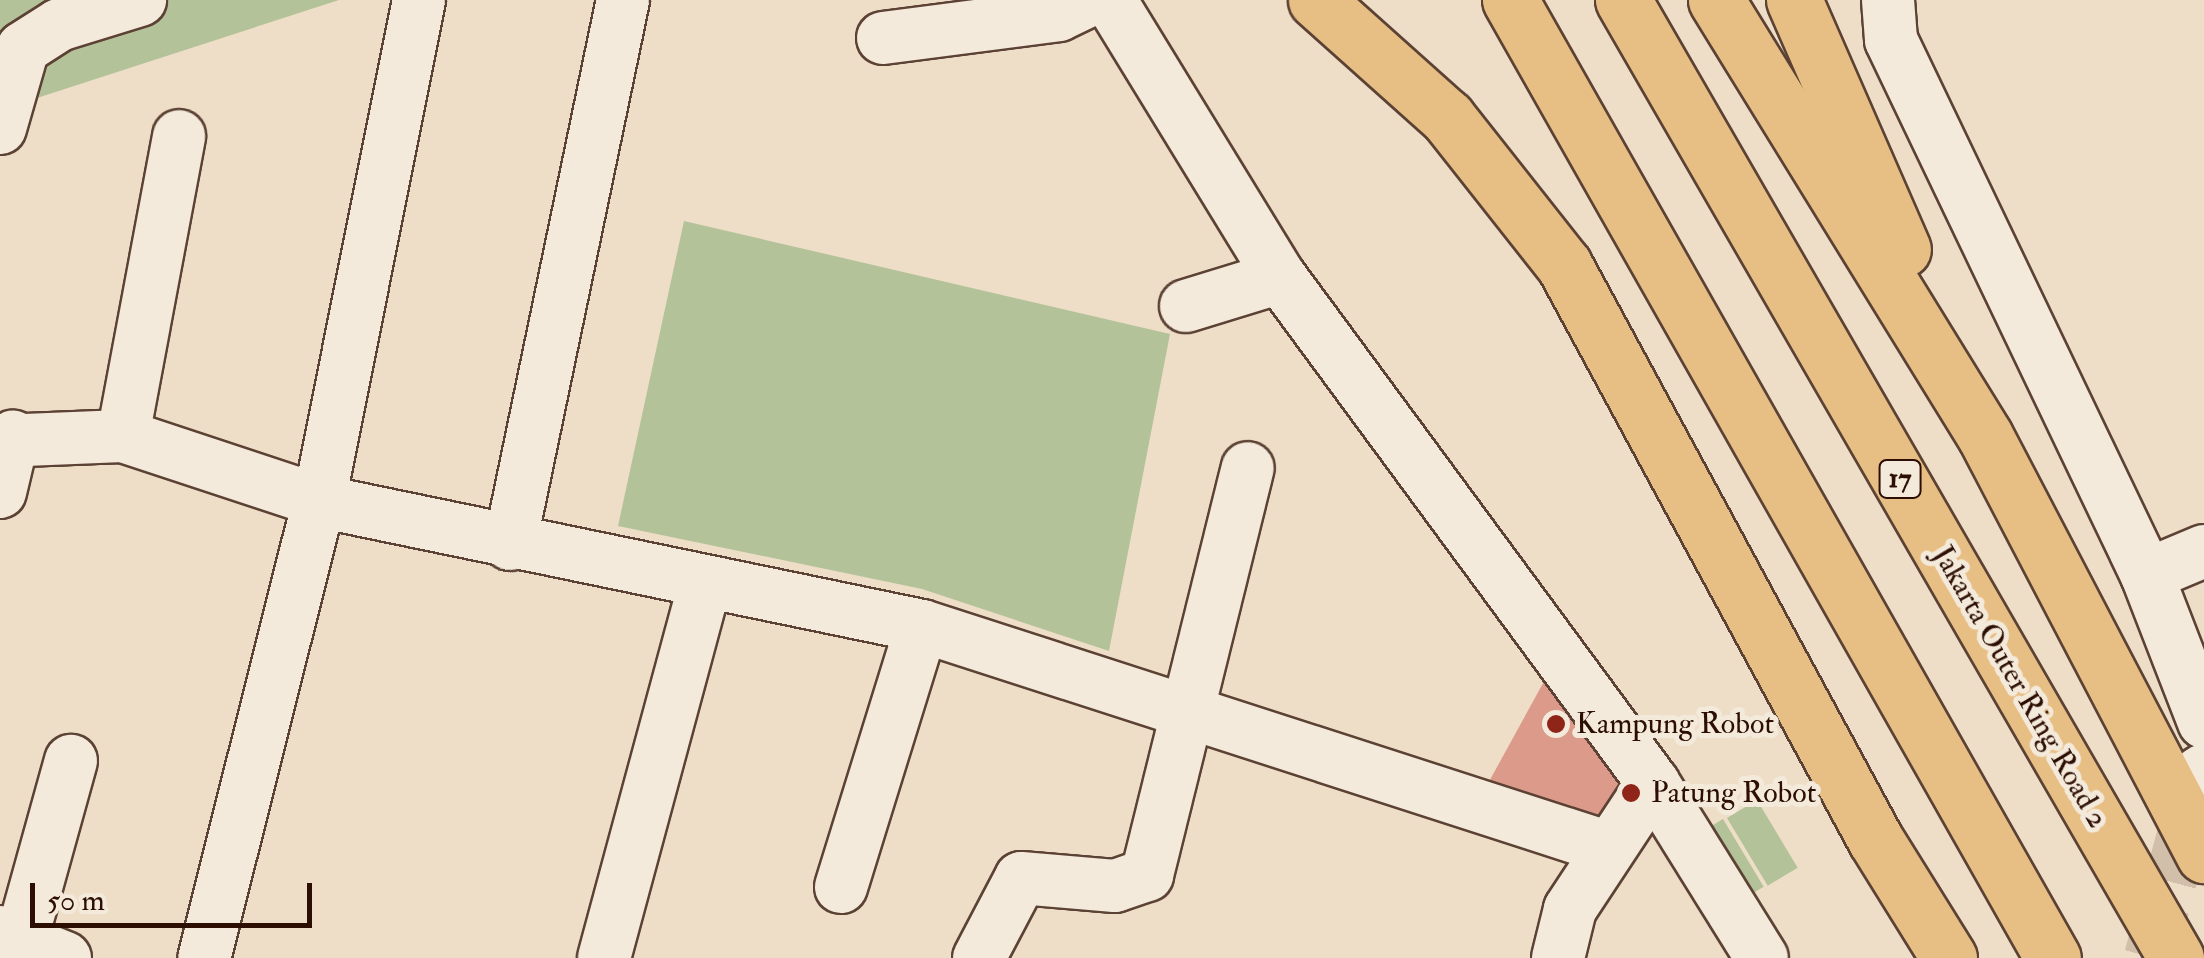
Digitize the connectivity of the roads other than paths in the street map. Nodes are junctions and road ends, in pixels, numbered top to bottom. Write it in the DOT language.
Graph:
graph roads {
  1 [pos="140,0"];
  2 [pos="419,0"];
  3 [pos="623,0"];
  4 [pos="1090,0"];
  5 [pos="1110,0"];
  6 [pos="1316,0"];
  7 [pos="1510,0"];
  8 [pos="1623,0"];
  9 [pos="1716,0"];
  10 [pos="1794,0"];
  11 [pos="1888,0"];
  12 [pos="883,38"];
  13 [pos="0,128"];
  14 [pos="179,136"];
  15 [pos="1280,277"];
  16 [pos="1186,306"];
  17 [pos="122,436"];
  18 [pos="1984,436"];
  19 [pos="6,439"];
  20 [pos="1248,468"];
  21 [pos="0,492"];
  22 [pos="319,501"];
  23 [pos="510,544"];
  24 [pos="2204,551"];
  25 [pos="2147,575"];
  26 [pos="705,583"];
  27 [pos="922,626"];
  28 [pos="1188,715"];
  29 [pos="2204,722"];
  30 [pos="70,761"];
  31 [pos="1653,783"];
  32 [pos="1606,847"];
  33 [pos="2204,855"];
  34 [pos="841,887"];
  35 [pos="29,944"];
  36 [pos="204,958"];
  37 [pos="604,958"];
  38 [pos="979,958"];
  39 [pos="1558,958"];
  40 [pos="1762,958"];
  41 [pos="1949,958"];
  42 [pos="2053,958"];
  43 [pos="2176,958"];
  1 -- 13 [label="street"];
  2 -- 22 [label="street"];
  3 -- 23 [label="street"];
  4 -- 12 [label="street"];
  5 -- 15 [label="street"];
  6 -- 41 [label="highway"];
  7 -- 42 [label="highway"];
  8 -- 43 [label="highway, Jakarta Outer Ring Road 2 / 17"];
  9 -- 18 [label="highway"];
  10 -- 18 [label="highway"];
  11 -- 25 [label="street"];
  14 -- 17 [label="street"];
  15 -- 16 [label="street"];
  15 -- 31 [label="street"];
  17 -- 19 [label="street"];
  17 -- 22 [label="street"];
  18 -- 33 [label="highway"];
  19 -- 21 [label="street"];
  20 -- 28 [label="street"];
  22 -- 23 [label="street"];
  22 -- 36 [label="street"];
  23 -- 26 [label="street"];
  24 -- 25 [label="street"];
  25 -- 29 [label="street"];
  26 -- 27 [label="street"];
  26 -- 37 [label="street"];
  27 -- 28 [label="street"];
  27 -- 34 [label="street"];
  28 -- 32 [label="street"];
  28 -- 38 [label="street"];
  30 -- 35 [label="street"];
  31 -- 32 [label="street"];
  31 -- 40 [label="street"];
  32 -- 39 [label="street"];
}
